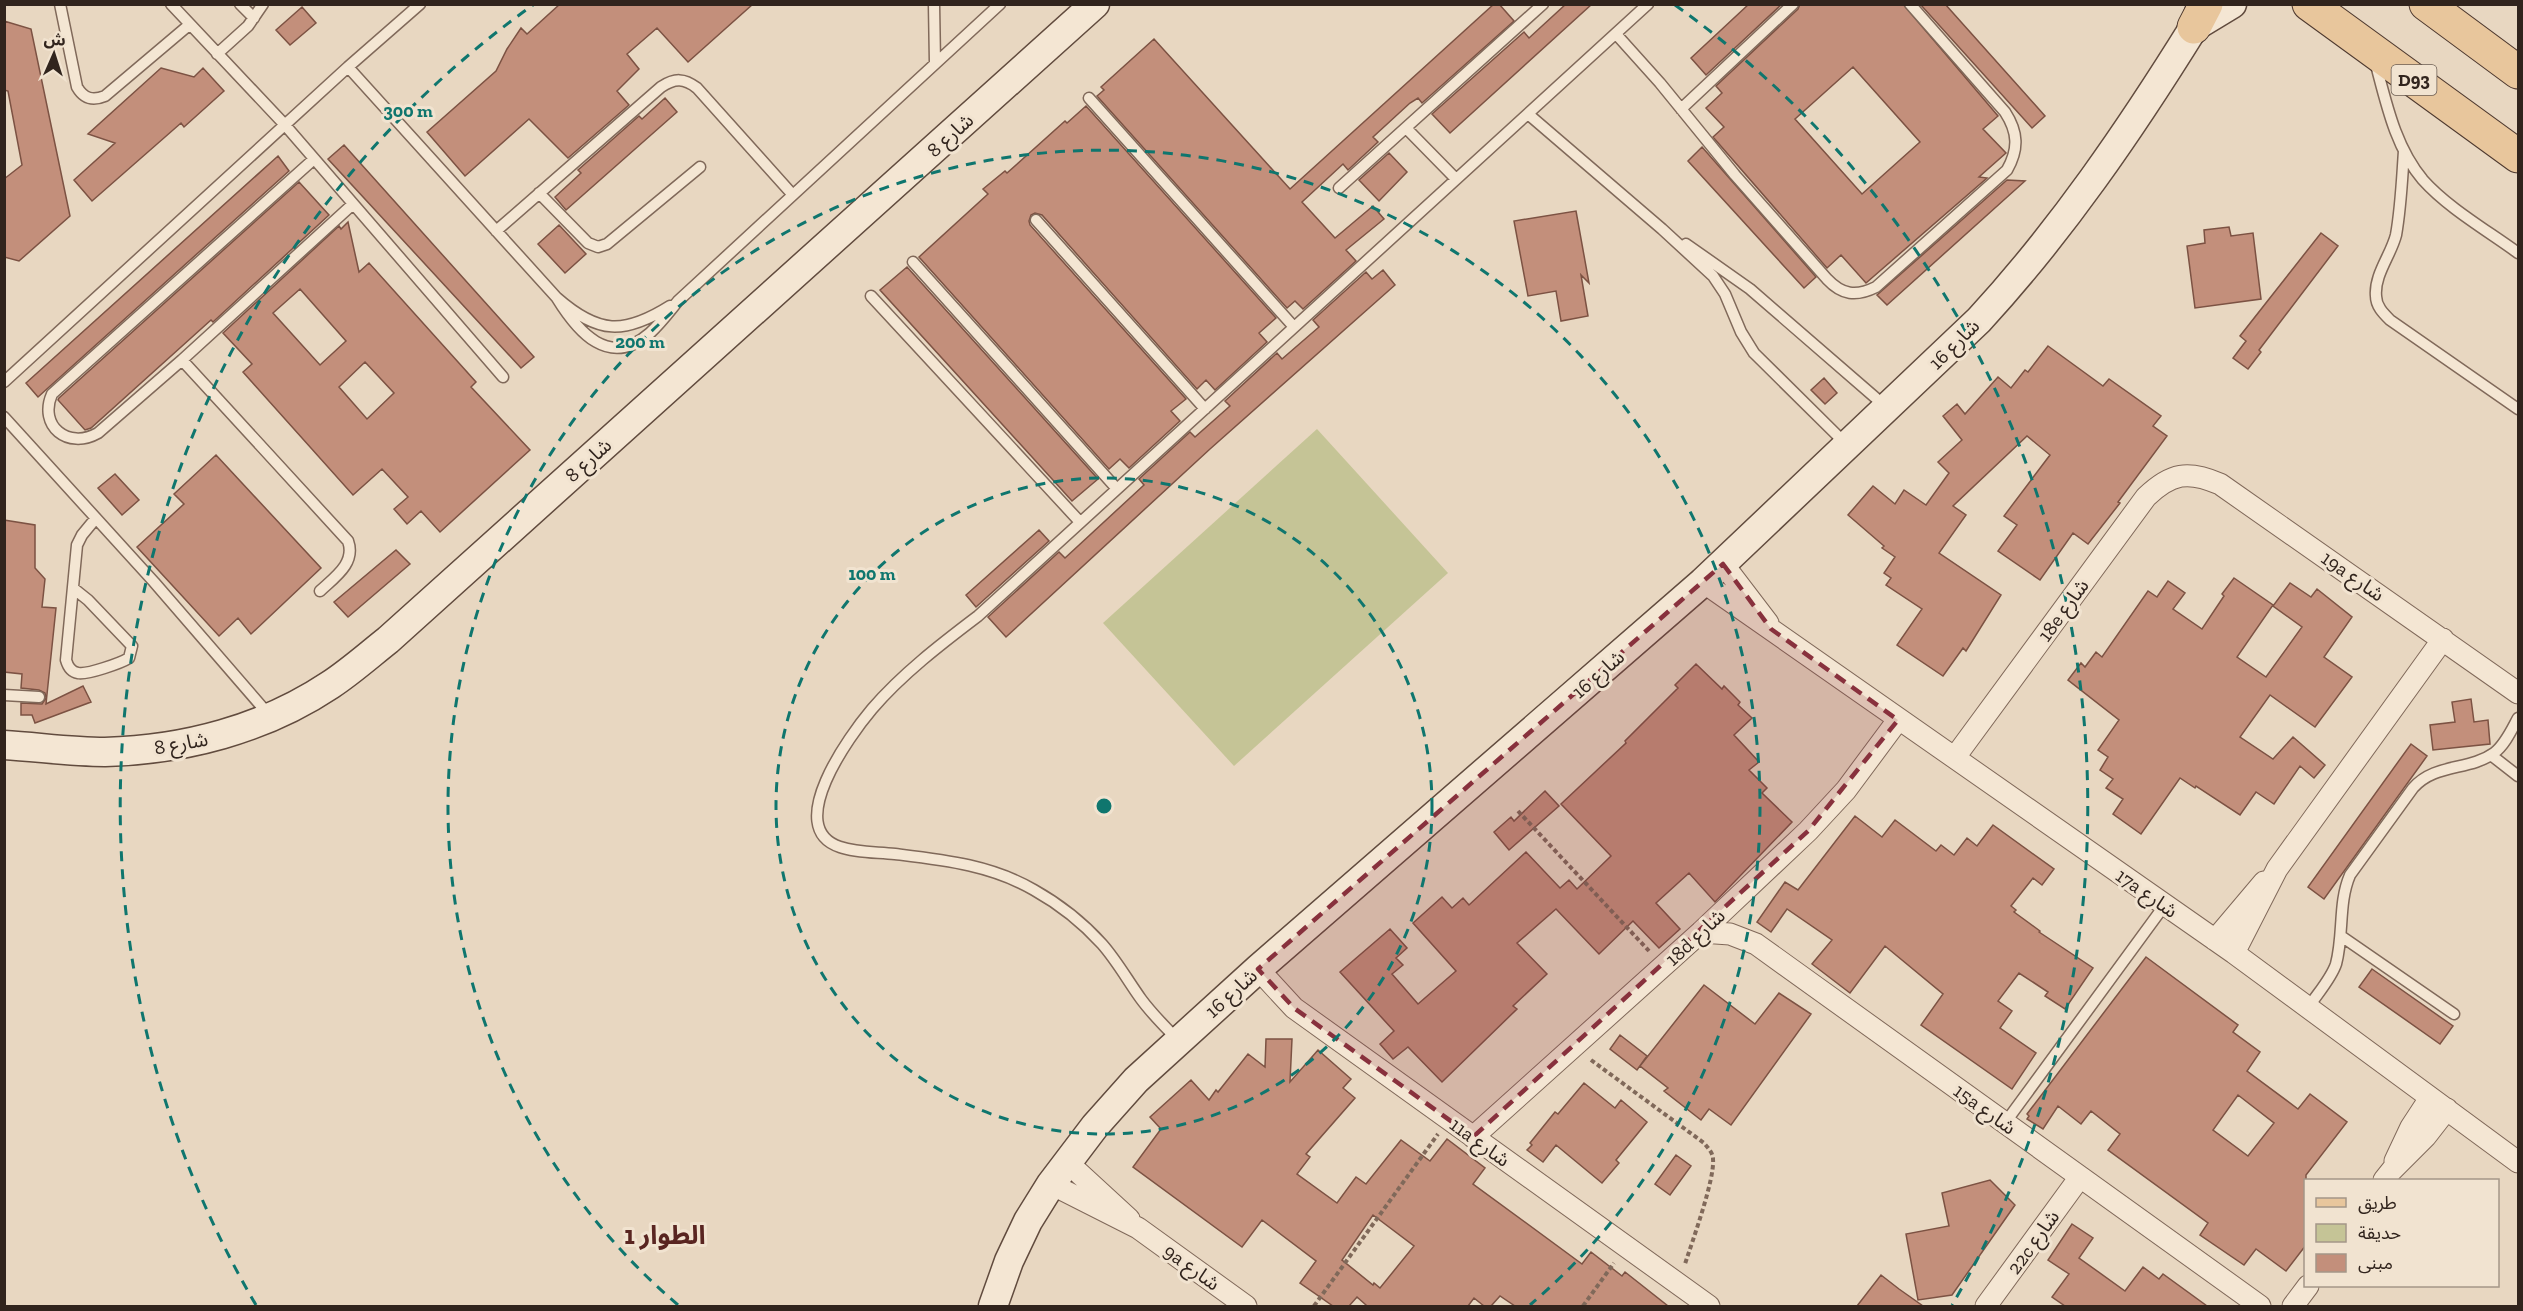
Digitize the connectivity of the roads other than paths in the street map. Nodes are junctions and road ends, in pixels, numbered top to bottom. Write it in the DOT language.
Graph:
graph roads {
  1 [pos="60,4"];
  2 [pos="171,4"];
  3 [pos="240,4"];
  4 [pos="262,4"];
  5 [pos="420,4"];
  6 [pos="934,4"];
  7 [pos="1000,4"];
  8 [pos="1095,4"];
  9 [pos="1543,4"];
  10 [pos="1648,4"];
  11 [pos="1793,4"];
  12 [pos="1910,4"];
  13 [pos="2232,4"];
  14 [pos="2309,4"];
  15 [pos="2426,4"];
  16 [pos="2450,4"];
  17 [pos="2201,12"];
  18 [pos="254,18"];
  19 [pos="189,25"];
  20 [pos="1616,34"];
  21 [pos="2371,49"];
  22 [pos="217,54"];
  23 [pos="2518,54"];
  24 [pos="935,63"];
  25 [pos="348,67"];
  26 [pos="2518,72"];
  27 [pos="1089,98"];
  28 [pos="1681,109"];
  29 [pos="1528,114"];
  30 [pos="285,125"];
  31 [pos="1406,128"];
  32 [pos="2404,151"];
  33 [pos="2518,156"];
  34 [pos="314,159"];
  35 [pos="700,167"];
  36 [pos="1456,178"];
  37 [pos="1339,188"];
  38 [pos="539,193"];
  39 [pos="792,194"];
  40 [pos="353,204"];
  41 [pos="1036,220"];
  42 [pos="1662,229"];
  43 [pos="496,231"];
  44 [pos="2518,253"];
  45 [pos="913,262"];
  46 [pos="871,296"];
  47 [pos="557,298"];
  48 [pos="678,301"];
  49 [pos="1294,327"];
  50 [pos="182,360"];
  51 [pos="503,377"];
  52 [pos="4,382"];
  53 [pos="1205,408"];
  54 [pos="1888,408"];
  55 [pos="2518,409"];
  56 [pos="4,417"];
  57 [pos="1848,445"];
  58 [pos="2180,475"];
  59 [pos="1117,489"];
  60 [pos="96,518"];
  61 [pos="1080,522"];
  62 [pos="1713,573"];
  63 [pos="73,588"];
  64 [pos="320,591"];
  65 [pos="2443,639"];
  66 [pos="2518,693"];
  67 [pos="4,696"];
  68 [pos="39,697"];
  69 [pos="272,717"];
  70 [pos="2518,718"];
  71 [pos="1898,720"];
  72 [pos="4,745"];
  73 [pos="2491,755"];
  74 [pos="1955,757"];
  75 [pos="2518,776"];
  76 [pos="2277,870"];
  77 [pos="2164,906"];
  78 [pos="1701,932"];
  79 [pos="2342,936"];
  80 [pos="2215,940"];
  81 [pos="2234,953"];
  82 [pos="1258,969"];
  83 [pos="2308,1008"];
  84 [pos="2454,1014"];
  85 [pos="1178,1040"];
  86 [pos="2438,1104"];
  87 [pos="2005,1124"];
  88 [pos="1473,1137"];
  89 [pos="2516,1156"];
  90 [pos="1059,1173"];
  91 [pos="2388,1175"];
  92 [pos="2080,1176"];
  93 [pos="2307,1287"];
  94 [pos="993,1306"];
  95 [pos="1246,1306"];
  96 [pos="1709,1306"];
  97 [pos="1986,1306"];
  98 [pos="2260,1306"];
  99 [pos="2293,1306"];
  1 -- 19 [label="lane"];
  2 -- 19 [label="lane"];
  3 -- 18 [label="lane"];
  4 -- 18 [label="lane"];
  5 -- 25 [label="lane"];
  6 -- 24 [label="lane"];
  7 -- 24 [label="lane"];
  8 -- 69 [label="street, شارع 8"];
  9 -- 31 [label="lane"];
  10 -- 20 [label="lane"];
  11 -- 28 [label="lane"];
  12 -- 28 [label="lane"];
  13 -- 17 [label="street, شارع 16"];
  14 -- 21 [label="main road, D93"];
  15 -- 26 [label="main road"];
  16 -- 23 [label="main road"];
  17 -- 54 [label="street, شارع 16"];
  18 -- 22 [label="lane"];
  19 -- 22 [label="lane"];
  20 -- 28 [label="lane"];
  20 -- 29 [label="lane"];
  21 -- 32 [label="lane"];
  21 -- 33 [label="main road, D93"];
  22 -- 30 [label="lane"];
  24 -- 39 [label="lane"];
  25 -- 30 [label="lane"];
  25 -- 43 [label="lane"];
  27 -- 49 [label="lane"];
  29 -- 36 [label="lane"];
  29 -- 42 [label="lane"];
  30 -- 34 [label="lane"];
  30 -- 52 [label="lane"];
  31 -- 36 [label="lane"];
  31 -- 37 [label="lane"];
  32 -- 44 [label="lane"];
  32 -- 55 [label="lane"];
  34 -- 40 [label="lane"];
  34 -- 50 [label="lane"];
  35 -- 38 [label="lane"];
  36 -- 49 [label="lane"];
  38 -- 39 [label="lane"];
  38 -- 43 [label="lane"];
  39 -- 48 [label="lane"];
  40 -- 50 [label="lane"];
  40 -- 51 [label="lane"];
  41 -- 53 [label="lane"];
  42 -- 54 [label="lane"];
  42 -- 57 [label="lane"];
  43 -- 47 [label="lane"];
  45 -- 59 [label="lane"];
  46 -- 61 [label="lane"];
  47 -- 48 [label="lane"];
  47 -- 48 [label="lane"];
  49 -- 53 [label="lane"];
  50 -- 64 [label="lane"];
  53 -- 59 [label="lane"];
  54 -- 57 [label="street, شارع 16"];
  56 -- 60 [label="lane"];
  57 -- 62 [label="street, شارع 16"];
  58 -- 65 [label="street, 19a شارع"];
  58 -- 74 [label="street, 18e شارع"];
  59 -- 61 [label="lane"];
  60 -- 63 [label="lane"];
  60 -- 69 [label="lane"];
  61 -- 85 [label="lane"];
  62 -- 71 [label="street, 17a شارع"];
  62 -- 82 [label="street, شارع 16"];
  63 -- 63 [label="lane"];
  65 -- 66 [label="street, 19a شارع"];
  65 -- 76 [label="street"];
  67 -- 68 [label="lane"];
  69 -- 72 [label="street, شارع 8"];
  70 -- 73 [label="lane"];
  71 -- 74 [label="street, 17a شارع"];
  71 -- 78 [label="street, 18d شارع"];
  73 -- 75 [label="lane"];
  73 -- 79 [label="lane"];
  74 -- 77 [label="street, 17a شارع"];
  76 -- 80 [label="street"];
  76 -- 81 [label="street"];
  77 -- 80 [label="street, 17a شارع"];
  77 -- 87 [label="lane"];
  78 -- 87 [label="street, 15a شارع"];
  78 -- 88 [label="street, 18d شارع"];
  79 -- 83 [label="lane"];
  79 -- 84 [label="lane"];
  80 -- 81 [label="street, 17a شارع"];
  81 -- 83 [label="street, 17a شارع"];
  82 -- 85 [label="street, شارع 16"];
  82 -- 88 [label="street, 11a شارع"];
  83 -- 86 [label="street, 17a شارع"];
  85 -- 90 [label="street, شارع 16"];
  86 -- 89 [label="street, 17a شارع"];
  86 -- 91 [label="street"];
  87 -- 92 [label="street, 15a شارع"];
  88 -- 96 [label="street, 11a شارع"];
  90 -- 94 [label="street, شارع 16"];
  90 -- 95 [label="street, 9a شارع"];
  92 -- 97 [label="street, 22c شارع"];
  92 -- 98 [label="street, 15a شارع"];
  93 -- 99 [label="street"];
}
